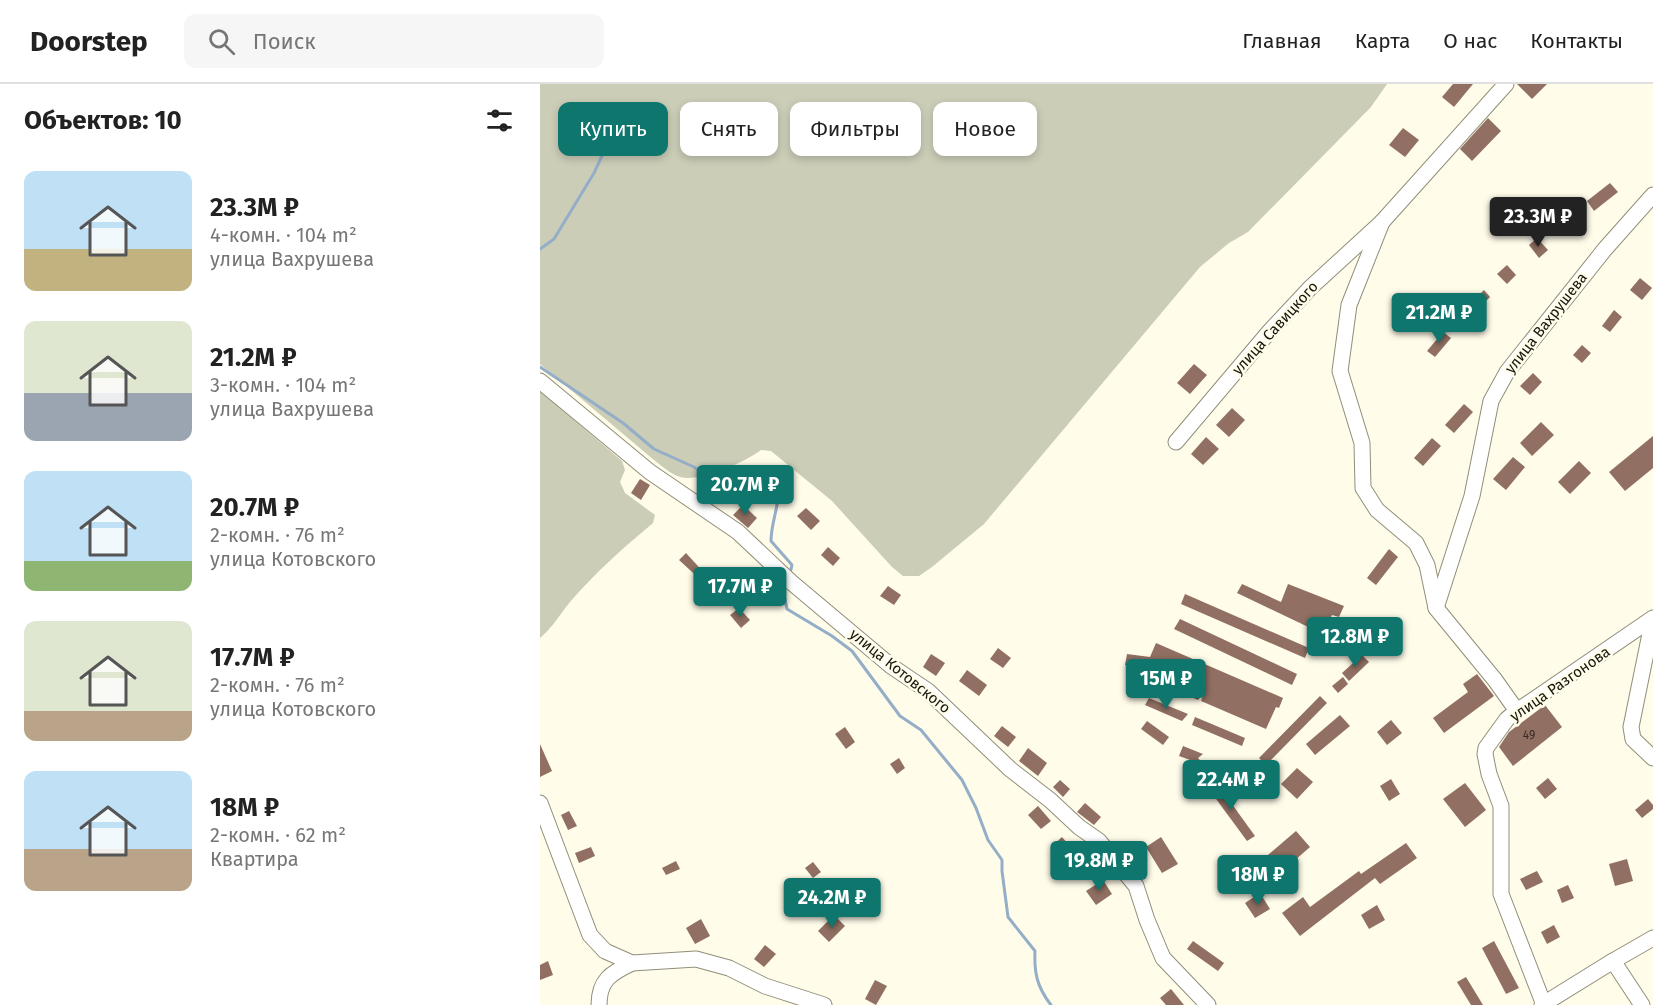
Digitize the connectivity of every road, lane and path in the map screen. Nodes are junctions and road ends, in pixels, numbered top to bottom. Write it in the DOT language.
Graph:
graph roads {
  1 [pos="1506,84"];
  2 [pos="1653,195"];
  3 [pos="1382,222"];
  4 [pos="540,381"];
  5 [pos="1176,442"];
  6 [pos="1436,608"];
  7 [pos="1653,619"];
  8 [pos="1517,711"];
  9 [pos="1653,758"];
  10 [pos="540,803"];
  11 [pos="1653,938"];
  12 [pos="1613,961"];
  13 [pos="632,963"];
  14 [pos="599,1005"];
  15 [pos="824,1005"];
  16 [pos="1208,1005"];
  17 [pos="1543,1005"];
  18 [pos="1642,1005"];
  1 -- 3 [label="street, улица Савицкого"];
  2 -- 6 [label="street, улица Вахрушева"];
  3 -- 5 [label="street, улица Савицкого"];
  3 -- 6 [label="street, улица Савицкого"];
  4 -- 16 [label="street, улица Котовского"];
  6 -- 8 [label="street, улица Савицкого"];
  7 -- 8 [label="street, улица Разгонова"];
  7 -- 9 [label="street"];
  8 -- 17 [label="street, улица Разгонова"];
  10 -- 13 [label="street"];
  11 -- 12 [label="street"];
  12 -- 17 [label="street"];
  12 -- 18 [label="street"];
  13 -- 14 [label="street"];
  13 -- 15 [label="street"];
}
